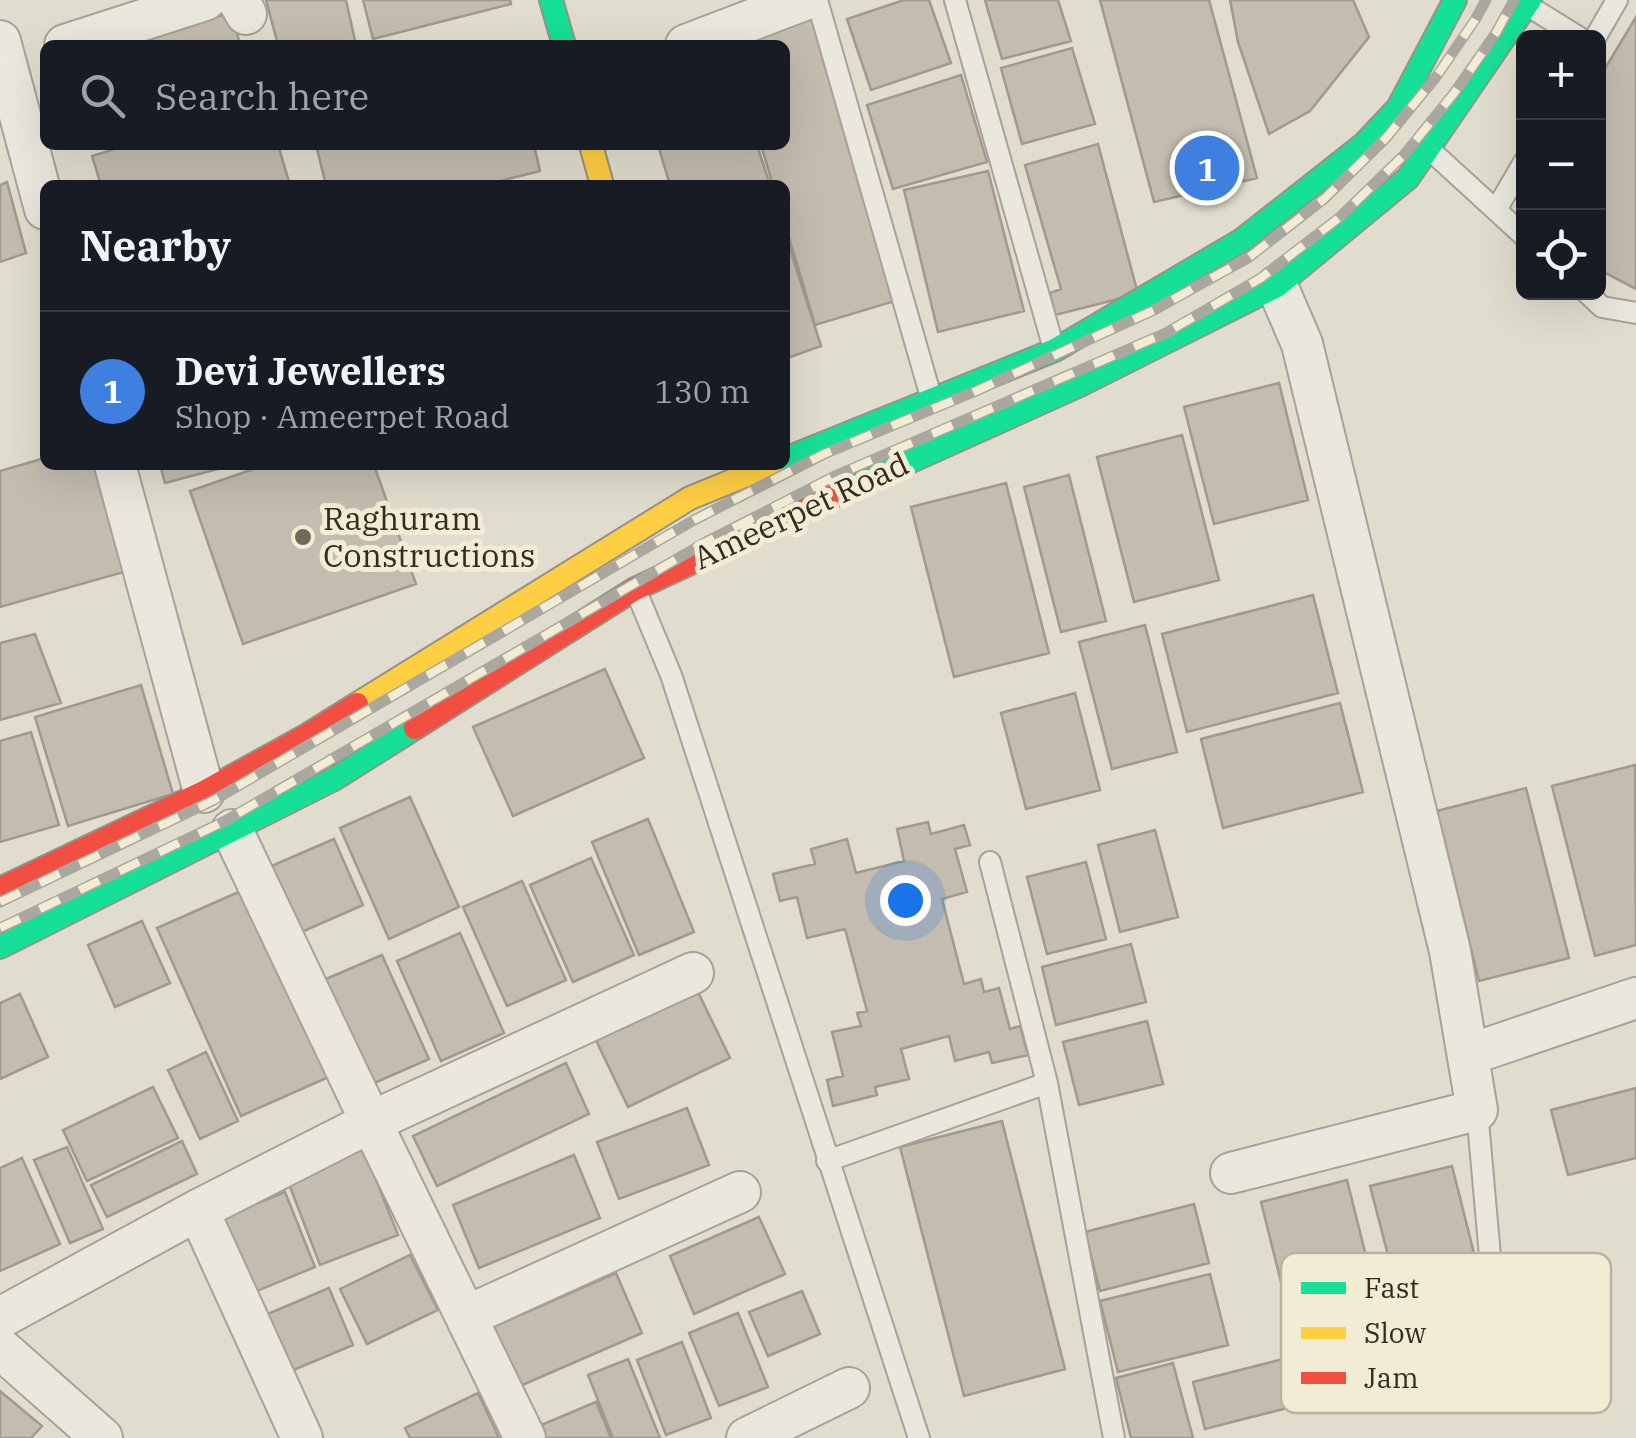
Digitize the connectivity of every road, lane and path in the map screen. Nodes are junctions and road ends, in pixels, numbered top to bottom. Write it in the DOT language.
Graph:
graph roads {
  1 [pos="205,0"];
  2 [pos="551,0"];
  3 [pos="804,0"];
  4 [pos="817,0"];
  5 [pos="955,0"];
  6 [pos="1455,0"];
  7 [pos="1617,0"];
  8 [pos="1528,2"];
  9 [pos="1568,30"];
  10 [pos="1600,30"];
  11 [pos="81,40"];
  12 [pos="563,40"];
  13 [pos="699,40"];
  14 [pos="40,52"];
  15 [pos="3,55"];
  16 [pos="1428,148"];
  17 [pos="593,150"];
  18 [pos="1516,176"];
  19 [pos="601,180"];
  20 [pos="40,191"];
  21 [pos="1496,210"];
  22 [pos="1516,229"];
  23 [pos="1277,286"];
  24 [pos="1595,300"];
  25 [pos="1636,313"];
  26 [pos="1054,350"];
  27 [pos="932,400"];
  28 [pos="790,457"];
  29 [pos="116,470"];
  30 [pos="764,470"];
  31 [pos="699,515"];
  32 [pos="635,589"];
  33 [pos="204,792"];
  34 [pos="232,830"];
  35 [pos="990,862"];
  36 [pos="0,889"];
  37 [pos="0,947"];
  38 [pos="693,973"];
  39 [pos="1636,998"];
  40 [pos="1468,1055"];
  41 [pos="1047,1083"];
  42 [pos="1477,1110"];
  43 [pos="371,1122"];
  44 [pos="827,1161"];
  45 [pos="1230,1173"];
  46 [pos="740,1192"];
  47 [pos="198,1210"];
  48 [pos="1490,1253"];
  49 [pos="467,1316"];
  50 [pos="0,1318"];
  51 [pos="0,1348"];
  52 [pos="850,1388"];
  53 [pos="102,1438"];
  54 [pos="302,1438"];
  55 [pos="525,1438"];
  56 [pos="747,1438"];
  57 [pos="919,1438"];
  58 [pos="1114,1438"];
  1 -- 11 [label="street"];
  2 -- 12 [label="main road"];
  3 -- 13 [label="street"];
  4 -- 27 [label="lane"];
  5 -- 26 [label="lane"];
  6 -- 26 [label="main road, Ameerpet Road"];
  7 -- 10 [label="lane"];
  8 -- 9 [label="lane"];
  8 -- 16 [label="main road, Ameerpet Road"];
  14 -- 15 [label="street"];
  15 -- 20 [label="street"];
  16 -- 21 [label="lane"];
  16 -- 23 [label="main road, Ameerpet Road"];
  17 -- 19 [label="main road"];
  18 -- 21 [label="lane"];
  21 -- 22 [label="lane"];
  23 -- 31 [label="main road, Ameerpet Road"];
  23 -- 40 [label="street"];
  24 -- 25 [label="lane"];
  26 -- 27 [label="main road, Ameerpet Road"];
  27 -- 28 [label="main road, Ameerpet Road"];
  29 -- 33 [label="street"];
  30 -- 31 [label="main road, Ameerpet Road"];
  31 -- 32 [label="main road, Ameerpet Road"];
  31 -- 33 [label="main road, Ameerpet Road"];
  32 -- 34 [label="main road, Ameerpet Road"];
  32 -- 44 [label="lane"];
  33 -- 36 [label="main road, Ameerpet Road"];
  34 -- 37 [label="main road, Ameerpet Road"];
  34 -- 43 [label="street"];
  35 -- 41 [label="lane"];
  38 -- 43 [label="street"];
  39 -- 40 [label="street"];
  40 -- 42 [label="street"];
  41 -- 44 [label="lane"];
  41 -- 58 [label="lane"];
  42 -- 45 [label="street"];
  42 -- 48 [label="lane"];
  43 -- 47 [label="street"];
  43 -- 49 [label="street"];
  44 -- 57 [label="lane"];
  46 -- 49 [label="street"];
  47 -- 50 [label="street"];
  47 -- 54 [label="street"];
  49 -- 55 [label="street"];
  51 -- 53 [label="street"];
  52 -- 56 [label="street"];
}
